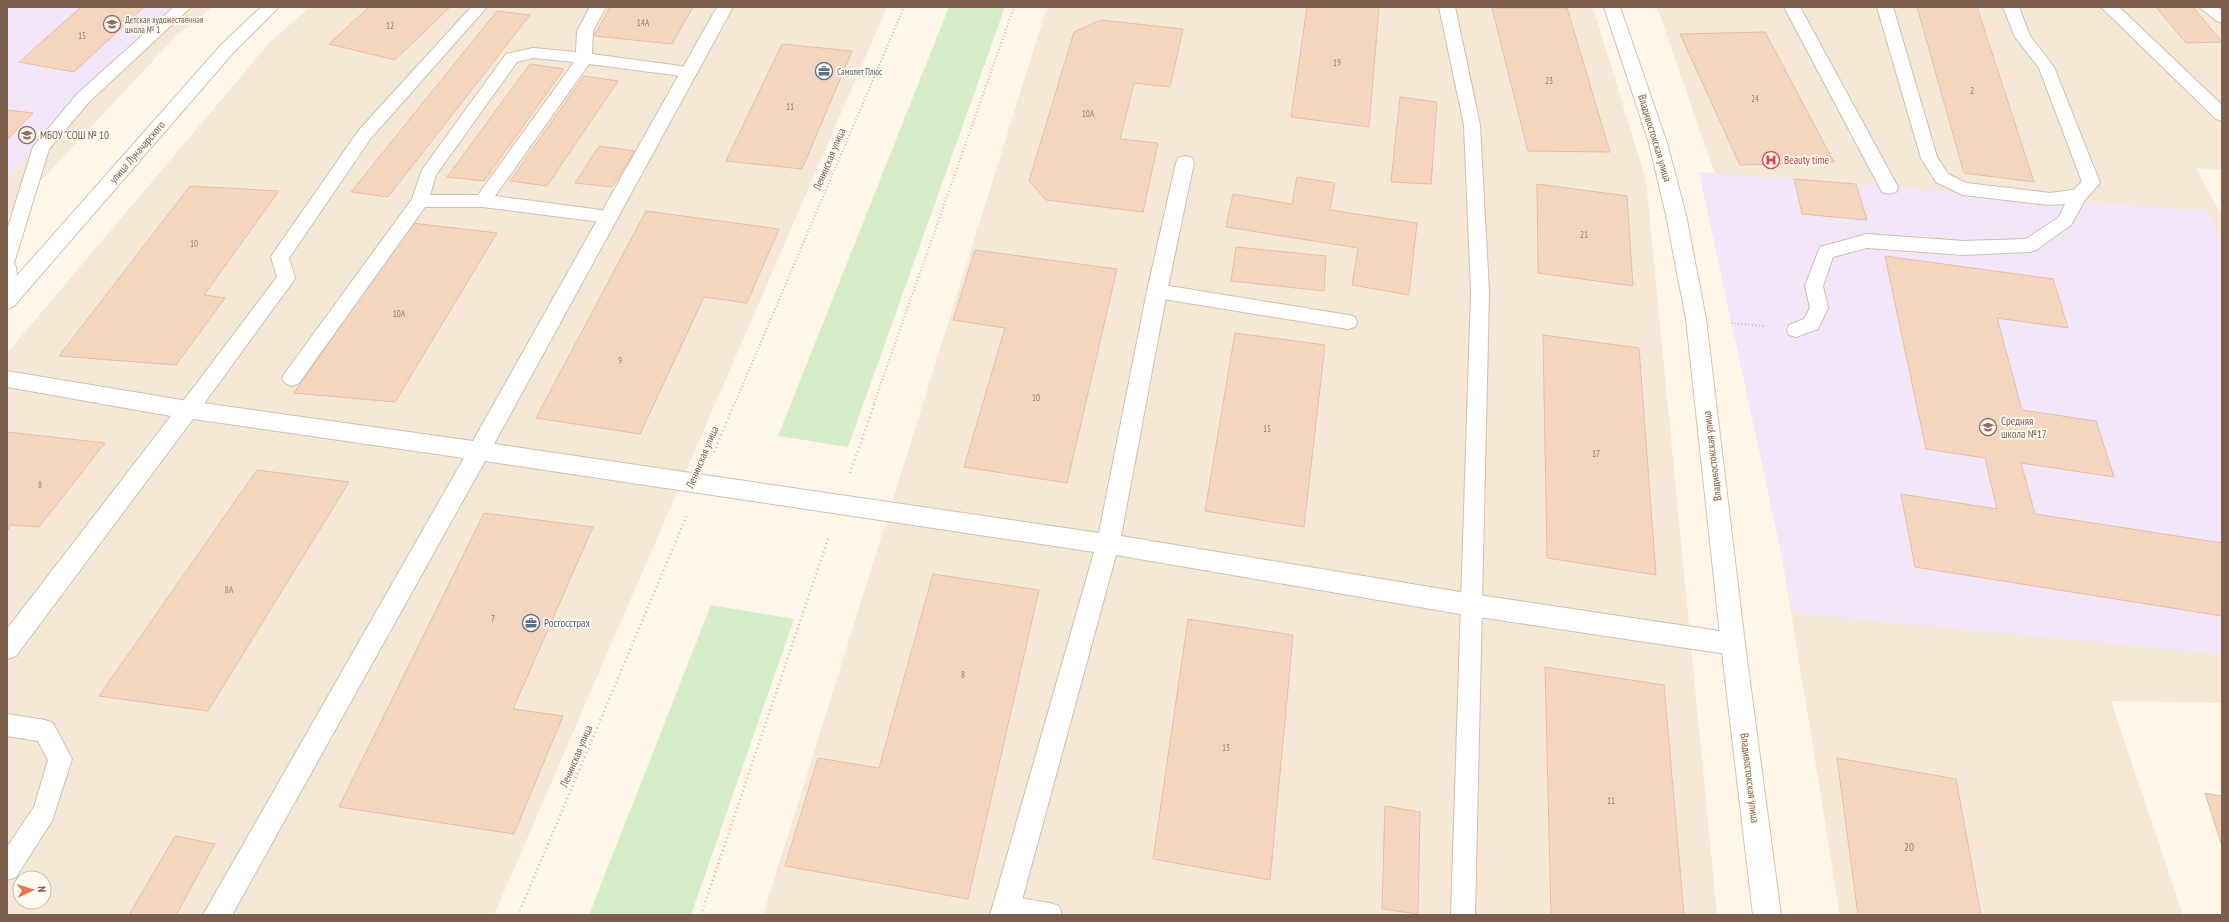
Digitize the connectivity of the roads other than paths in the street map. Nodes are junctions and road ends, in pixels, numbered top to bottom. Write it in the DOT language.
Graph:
graph roads {
  1 [pos="183,7"];
  2 [pos="271,7"];
  3 [pos="479,7"];
  4 [pos="598,7"];
  5 [pos="725,7"];
  6 [pos="1447,7"];
  7 [pos="1612,7"];
  8 [pos="1792,7"];
  9 [pos="1885,7"];
  10 [pos="2011,7"];
  11 [pos="2109,7"];
  12 [pos="2207,7"];
  13 [pos="2222,18"];
  14 [pos="585,58"];
  15 [pos="689,72"];
  16 [pos="2222,115"];
  17 [pos="1185,163"];
  18 [pos="1889,187"];
  19 [pos="2078,196"];
  20 [pos="420,201"];
  21 [pos="483,201"];
  22 [pos="609,216"];
  23 [pos="7,259"];
  24 [pos="7,267"];
  25 [pos="1157,291"];
  26 [pos="9,299"];
  27 [pos="1348,322"];
  28 [pos="1796,330"];
  29 [pos="292,378"];
  30 [pos="7,379"];
  31 [pos="188,410"];
  32 [pos="479,451"];
  33 [pos="1108,544"];
  34 [pos="1472,605"];
  35 [pos="1733,644"];
  36 [pos="7,648"];
  37 [pos="7,726"];
  38 [pos="7,868"];
  39 [pos="1005,911"];
  40 [pos="217,915"];
  41 [pos="1050,915"];
  42 [pos="1463,915"];
  43 [pos="1767,915"];
  1 -- 23 [label="lane"];
  2 -- 26 [label="street, улица Луначарского"];
  3 -- 31 [label="lane"];
  4 -- 14 [label="lane"];
  5 -- 15 [label="street"];
  6 -- 34 [label="lane"];
  7 -- 35 [label="street, Владивостокская улица"];
  8 -- 18 [label="street"];
  9 -- 19 [label="lane"];
  10 -- 19 [label="lane"];
  11 -- 16 [label="street"];
  12 -- 13 [label="lane"];
  14 -- 15 [label="lane"];
  14 -- 20 [label="lane"];
  14 -- 21 [label="lane"];
  15 -- 22 [label="street"];
  17 -- 25 [label="street"];
  19 -- 28 [label="lane"];
  20 -- 21 [label="lane"];
  20 -- 29 [label="lane"];
  21 -- 22 [label="lane"];
  22 -- 32 [label="street"];
  24 -- 26 [label="lane"];
  25 -- 27 [label="lane"];
  25 -- 33 [label="street"];
  30 -- 31 [label="street"];
  31 -- 32 [label="street"];
  31 -- 36 [label="street"];
  32 -- 33 [label="street"];
  32 -- 40 [label="street"];
  33 -- 34 [label="street"];
  33 -- 39 [label="street"];
  34 -- 35 [label="street"];
  34 -- 42 [label="lane"];
  35 -- 43 [label="street, Владивостокская улица"];
  37 -- 38 [label="lane"];
  39 -- 41 [label="lane"];
}
